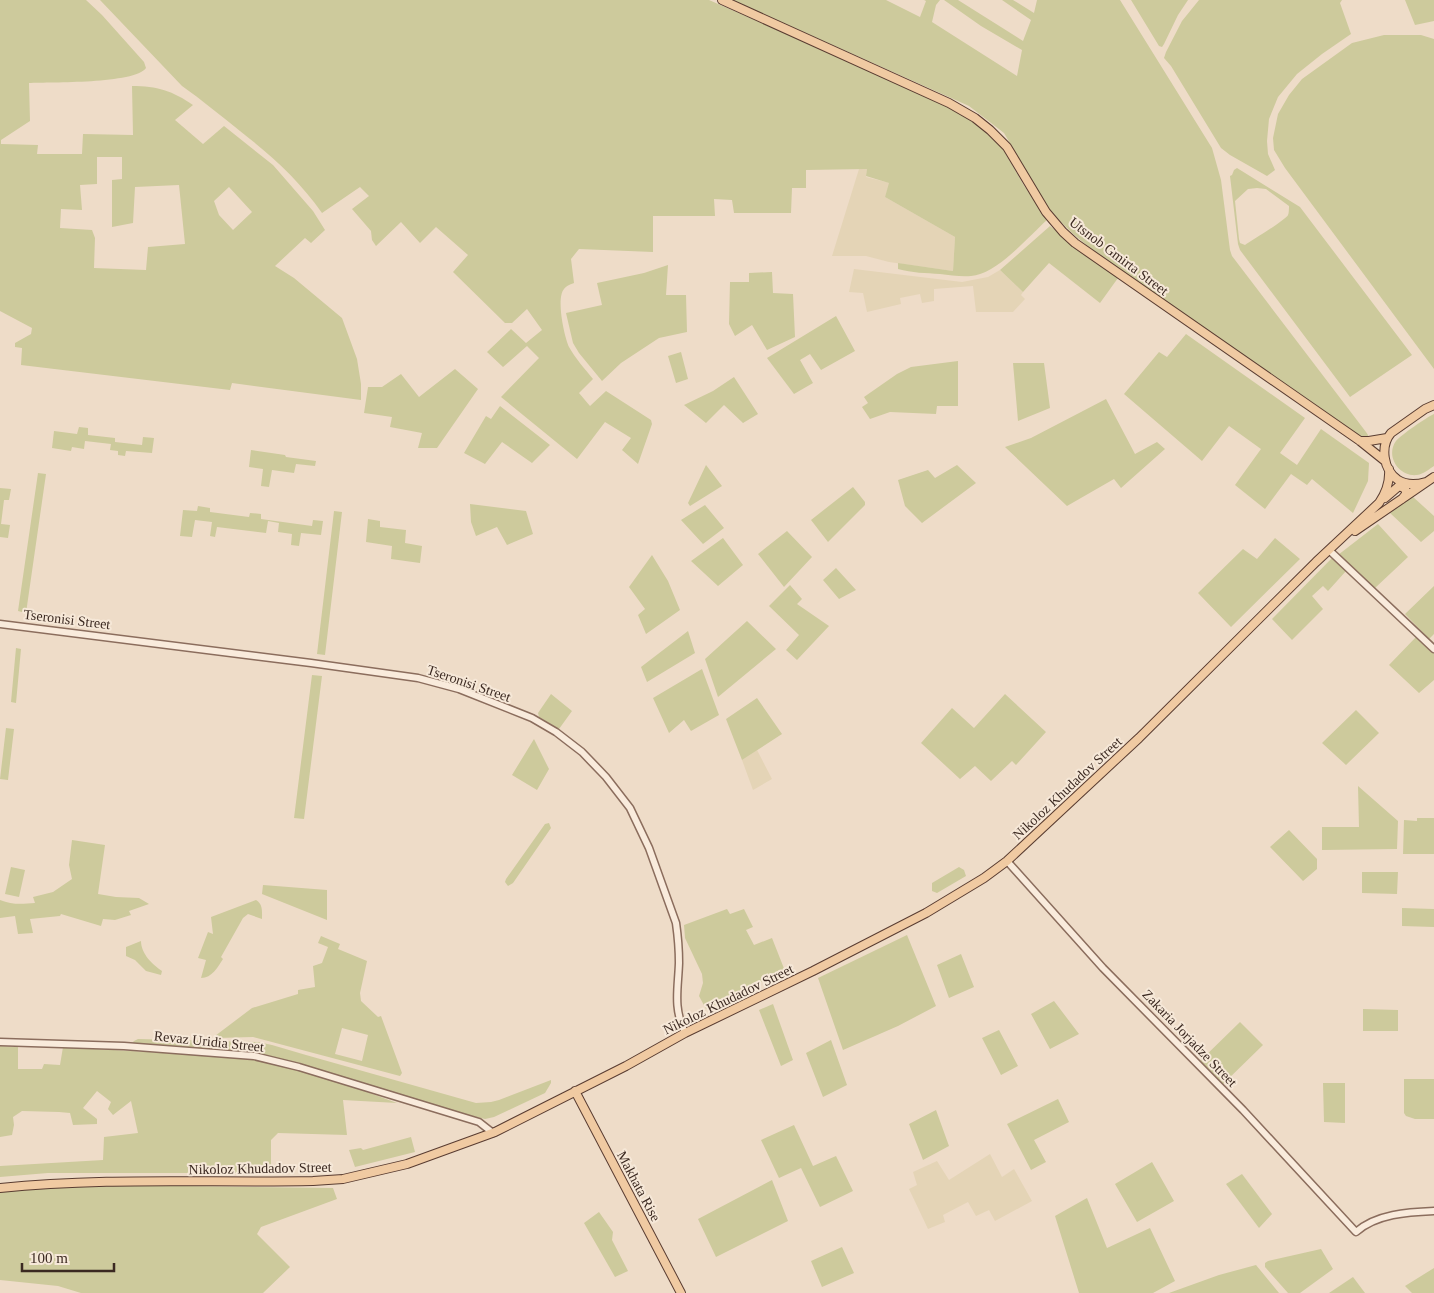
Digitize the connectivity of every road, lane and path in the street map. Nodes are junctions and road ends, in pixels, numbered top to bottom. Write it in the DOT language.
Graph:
graph roads {
  1 [pos="722,0"];
  2 [pos="1434,405"];
  3 [pos="1387,438"];
  4 [pos="1360,441"];
  5 [pos="1384,460"];
  6 [pos="1389,469"];
  7 [pos="1434,477"];
  8 [pos="1426,482"];
  9 [pos="1401,500"];
  10 [pos="1379,503"];
  11 [pos="1338,543"];
  12 [pos="1330,551"];
  13 [pos="0,624"];
  14 [pos="1434,649"];
  15 [pos="1007,861"];
  16 [pos="685,1033"];
  17 [pos="0,1042"];
  18 [pos="575,1091"];
  19 [pos="493,1133"];
  20 [pos="0,1188"];
  21 [pos="1434,1211"];
  22 [pos="681,1293"];
  1 -- 4 [label="main road, Utsnob Gmirta Street"];
  2 -- 3 [label="main road"];
  3 -- 4 [label="main road"];
  3 -- 5 [label="main road"];
  4 -- 5 [label="main road, Utsnob Gmirta Street"];
  5 -- 6 [label="main road"];
  6 -- 8 [label="main road"];
  6 -- 10 [label="main road, Nikoloz Khudadov Street"];
  7 -- 8 [label="main road, Nikoloz Khudadov Street"];
  8 -- 9 [label="main road, Nikoloz Khudadov Street"];
  9 -- 10 [label="main road"];
  9 -- 11 [label="main road, Nikoloz Khudadov Street"];
  10 -- 11 [label="main road, Nikoloz Khudadov Street"];
  11 -- 12 [label="main road, Nikoloz Khudadov Street"];
  12 -- 14 [label="street"];
  12 -- 15 [label="main road, Nikoloz Khudadov Street"];
  13 -- 16 [label="street, Tseronisi Street"];
  15 -- 16 [label="main road, Nikoloz Khudadov Street"];
  15 -- 21 [label="street, Zakaria Jorjadze Street"];
  16 -- 18 [label="main road, Nikoloz Khudadov Street"];
  17 -- 19 [label="street, Revaz Uridia Street"];
  18 -- 19 [label="main road, Nikoloz Khudadov Street"];
  18 -- 22 [label="main road, Makhata Rise"];
  19 -- 20 [label="main road, Nikoloz Khudadov Street"];
}
